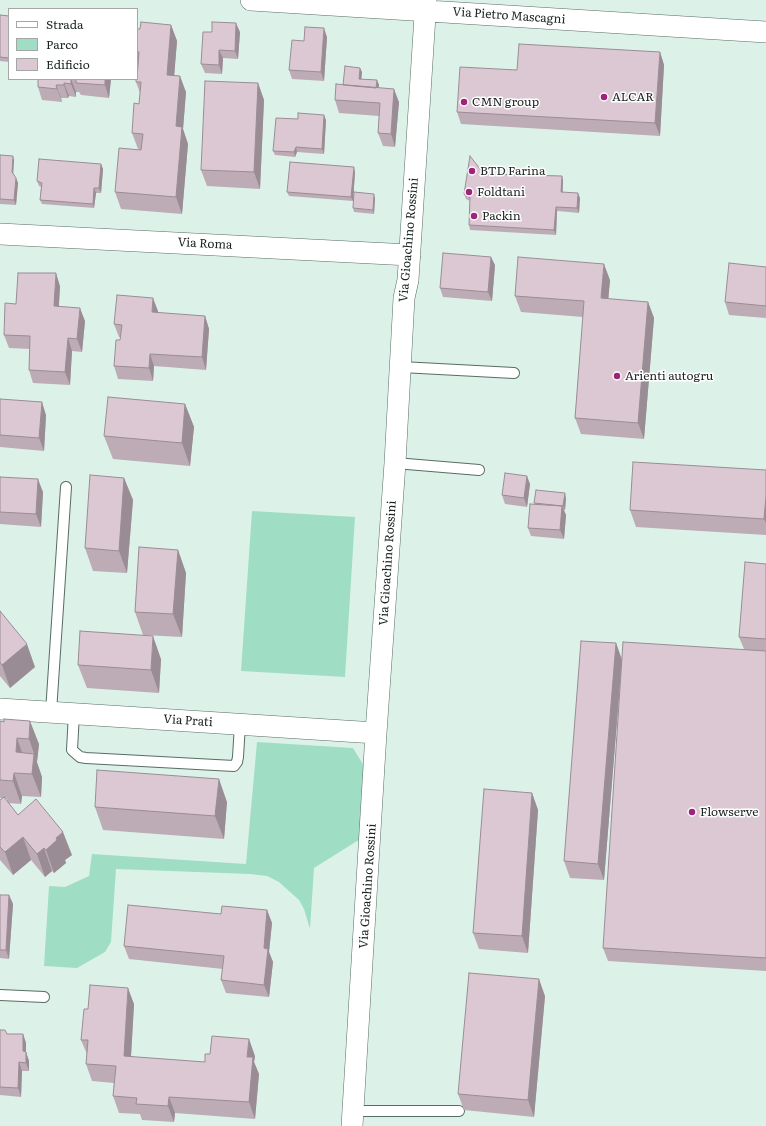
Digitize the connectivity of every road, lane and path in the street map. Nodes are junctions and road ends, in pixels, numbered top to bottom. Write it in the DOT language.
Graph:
graph roads {
  1 [pos="251,0"];
  2 [pos="425,5"];
  3 [pos="766,32"];
  4 [pos="0,234"];
  5 [pos="410,254"];
  6 [pos="401,367"];
  7 [pos="514,372"];
  8 [pos="395,463"];
  9 [pos="479,470"];
  10 [pos="66,487"];
  11 [pos="0,710"];
  12 [pos="50,712"];
  13 [pos="74,713"];
  14 [pos="240,724"];
  15 [pos="376,733"];
  16 [pos="0,995"];
  17 [pos="44,996"];
  18 [pos="459,1111"];
  19 [pos="353,1119"];
  1 -- 2 [label="street, Via Pietro Mascagni"];
  2 -- 3 [label="street, Via Pietro Mascagni"];
  2 -- 5 [label="street, Via Gioachino Rossini"];
  4 -- 5 [label="street, Via Roma"];
  5 -- 6 [label="street, Via Gioachino Rossini"];
  6 -- 7 [label="lane"];
  6 -- 8 [label="street, Via Gioachino Rossini"];
  8 -- 9 [label="lane"];
  8 -- 15 [label="street, Via Gioachino Rossini"];
  10 -- 12 [label="lane"];
  11 -- 12 [label="street, Via Prati"];
  12 -- 13 [label="street, Via Prati"];
  13 -- 14 [label="street, Via Prati"];
  13 -- 14 [label="lane"];
  14 -- 15 [label="street, Via Prati"];
  15 -- 19 [label="street, Via Gioachino Rossini"];
  16 -- 17 [label="lane"];
  18 -- 19 [label="lane"];
}
